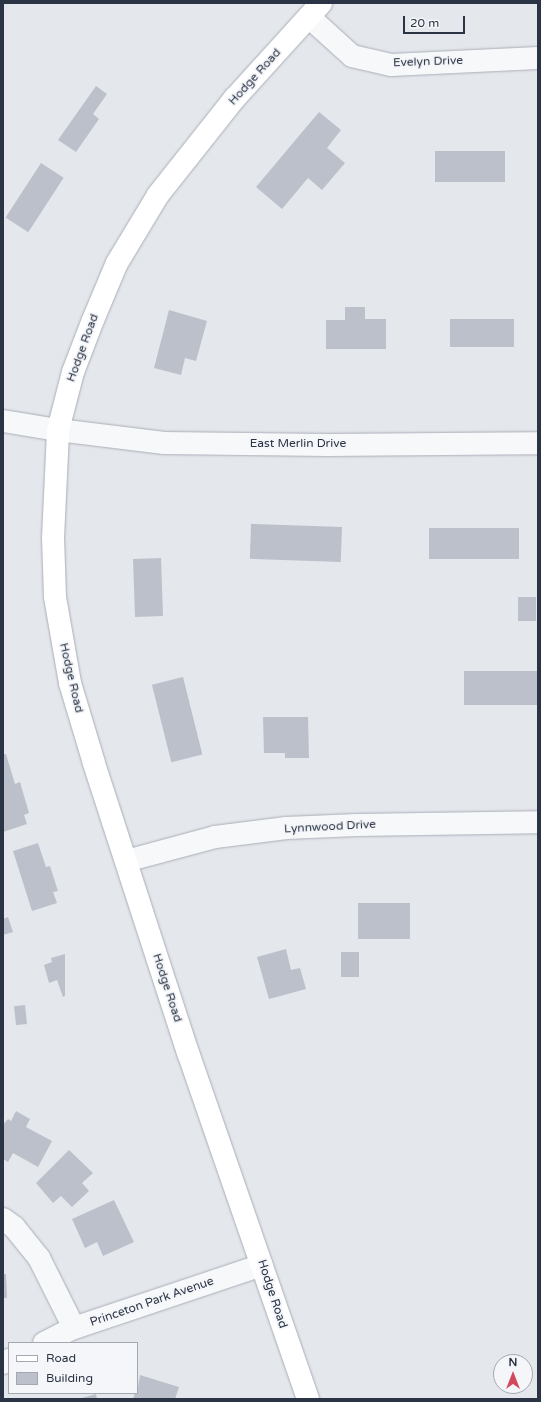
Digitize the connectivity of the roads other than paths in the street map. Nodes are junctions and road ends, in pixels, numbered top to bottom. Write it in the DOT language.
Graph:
graph roads {
  1 [pos="315,10"];
  2 [pos="538,58"];
  3 [pos="3,421"];
  4 [pos="58,430"];
  5 [pos="538,443"];
  6 [pos="538,822"];
  7 [pos="126,861"];
  8 [pos="3,1219"];
  9 [pos="262,1265"];
  10 [pos="74,1328"];
  11 [pos="46,1342"];
  12 [pos="308,1399"];
  1 -- 2 [label="street, Evelyn Drive"];
  1 -- 4 [label="main road, Hodge Road"];
  3 -- 4 [label="street, East Merlin Drive"];
  4 -- 5 [label="street, East Merlin Drive"];
  4 -- 7 [label="main road, Hodge Road"];
  6 -- 7 [label="street, Lynnwood Drive"];
  7 -- 9 [label="main road, Hodge Road"];
  8 -- 10 [label="street"];
  9 -- 10 [label="street, Princeton Park Avenue"];
  9 -- 12 [label="main road, Hodge Road"];
  10 -- 11 [label="street, Princeton Park Avenue"];
}
